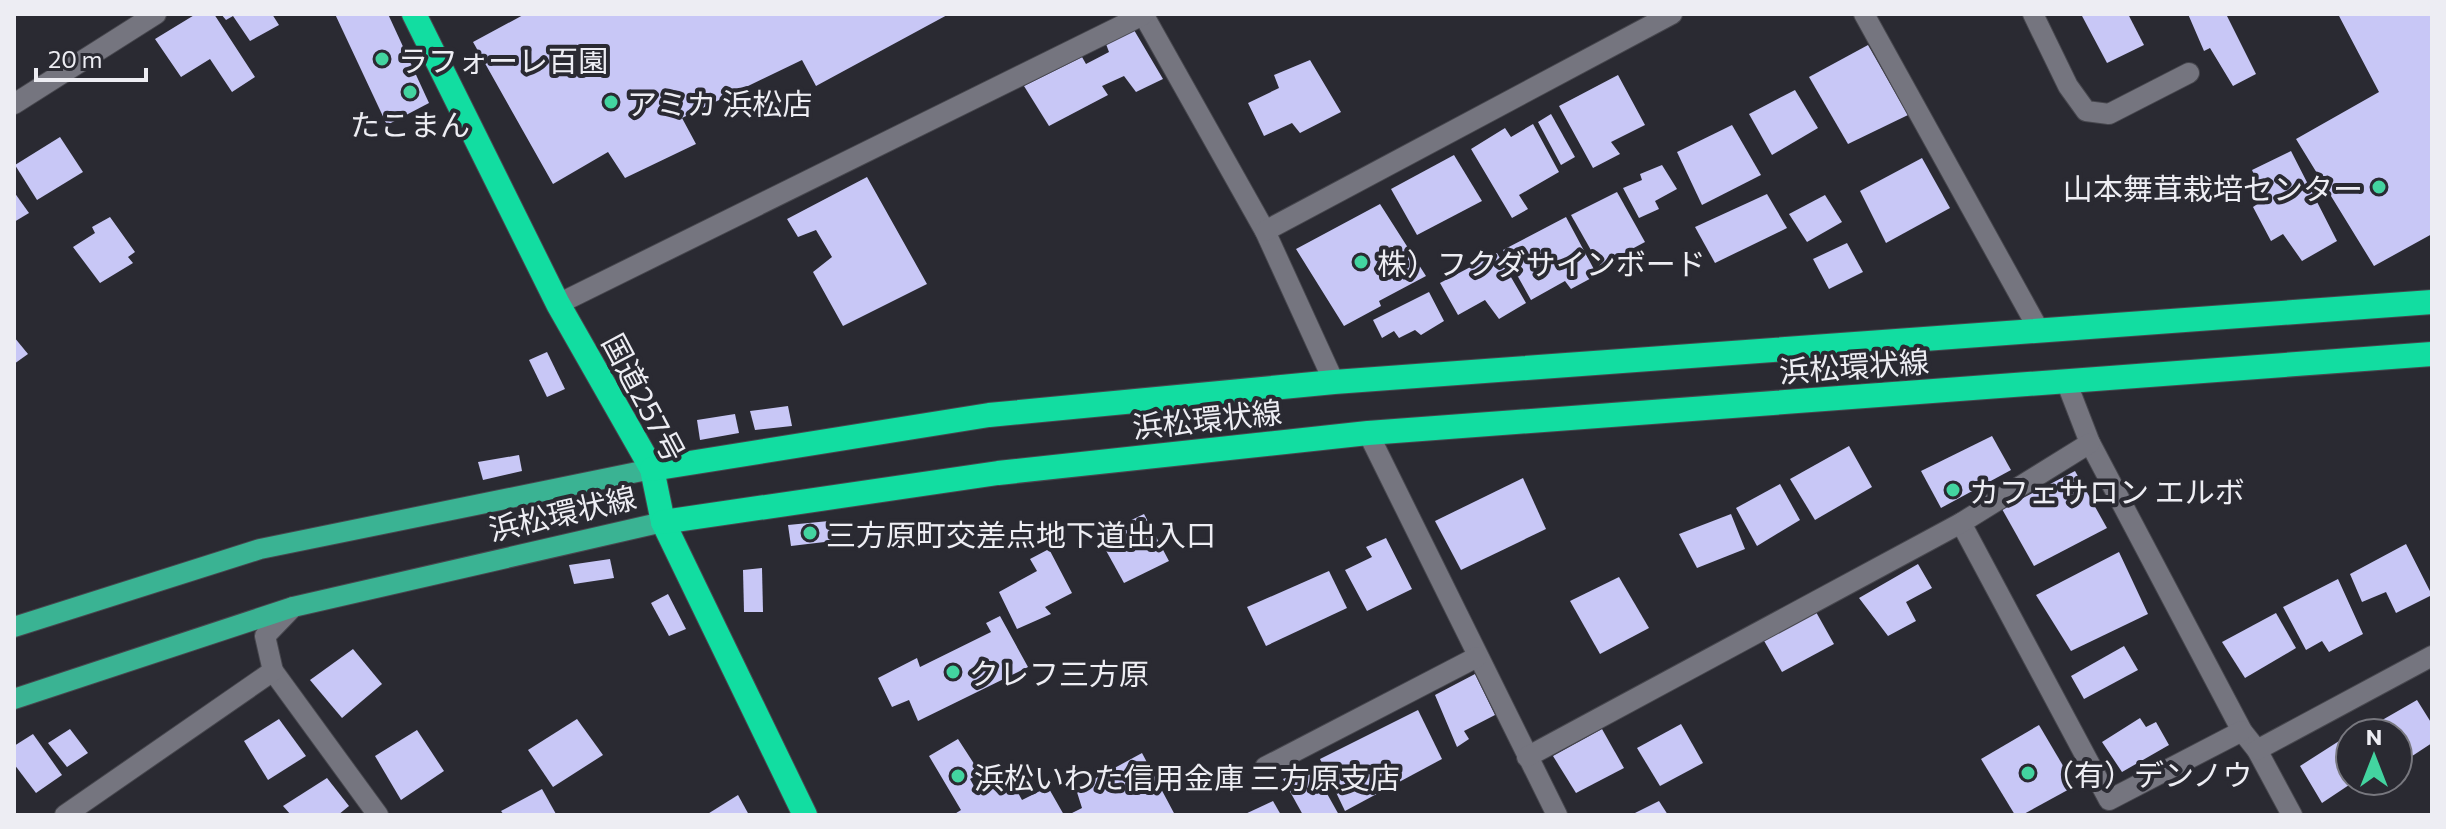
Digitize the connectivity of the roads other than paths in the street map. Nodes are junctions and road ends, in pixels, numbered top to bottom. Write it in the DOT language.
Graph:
graph roads {
  1 [pos="156,14"];
  2 [pos="414,14"];
  3 [pos="1143,14"];
  4 [pos="1672,14"];
  5 [pos="1864,14"];
  6 [pos="2033,14"];
  7 [pos="2189,73"];
  8 [pos="14,104"];
  9 [pos="1265,231"];
  10 [pos="2432,302"];
  11 [pos="558,304"];
  12 [pos="2040,332"];
  13 [pos="2432,354"];
  14 [pos="2066,381"];
  15 [pos="1334,382"];
  16 [pos="1368,433"];
  17 [pos="2090,443"];
  18 [pos="652,469"];
  19 [pos="663,522"];
  20 [pos="1961,523"];
  21 [pos="293,607"];
  22 [pos="14,627"];
  23 [pos="2432,656"];
  24 [pos="1477,657"];
  25 [pos="273,671"];
  26 [pos="14,699"];
  27 [pos="2242,731"];
  28 [pos="2257,750"];
  29 [pos="1527,757"];
  30 [pos="1265,767"];
  31 [pos="65,815"];
  32 [pos="378,815"];
  33 [pos="805,815"];
  34 [pos="1557,815"];
  35 [pos="2292,815"];
  1 -- 8 [label="street"];
  2 -- 11 [label="highway, 国道257号"];
  3 -- 9 [label="street"];
  3 -- 11 [label="street"];
  4 -- 9 [label="street"];
  5 -- 12 [label="street"];
  6 -- 7 [label="street"];
  9 -- 15 [label="street"];
  10 -- 12 [label="highway, 浜松環状線"];
  11 -- 18 [label="highway, 国道257号"];
  12 -- 15 [label="highway, 浜松環状線"];
  13 -- 14 [label="highway, 浜松環状線"];
  14 -- 16 [label="highway, 浜松環状線"];
  14 -- 17 [label="street"];
  15 -- 18 [label="highway, 浜松環状線"];
  16 -- 19 [label="highway, 浜松環状線"];
  16 -- 24 [label="street"];
  17 -- 20 [label="street"];
  17 -- 27 [label="street"];
  18 -- 19 [label="highway, 国道257号"];
  18 -- 22 [label="main road, 浜松環状線"];
  19 -- 21 [label="main road, 浜松環状線"];
  19 -- 33 [label="highway, 国道257号"];
  20 -- 27 [label="street"];
  20 -- 29 [label="street"];
  21 -- 25 [label="street"];
  21 -- 26 [label="main road, 浜松環状線"];
  23 -- 28 [label="street"];
  24 -- 29 [label="street"];
  24 -- 30 [label="street"];
  25 -- 31 [label="street"];
  25 -- 32 [label="street"];
  27 -- 28 [label="street"];
  28 -- 35 [label="street"];
  29 -- 34 [label="street"];
}
